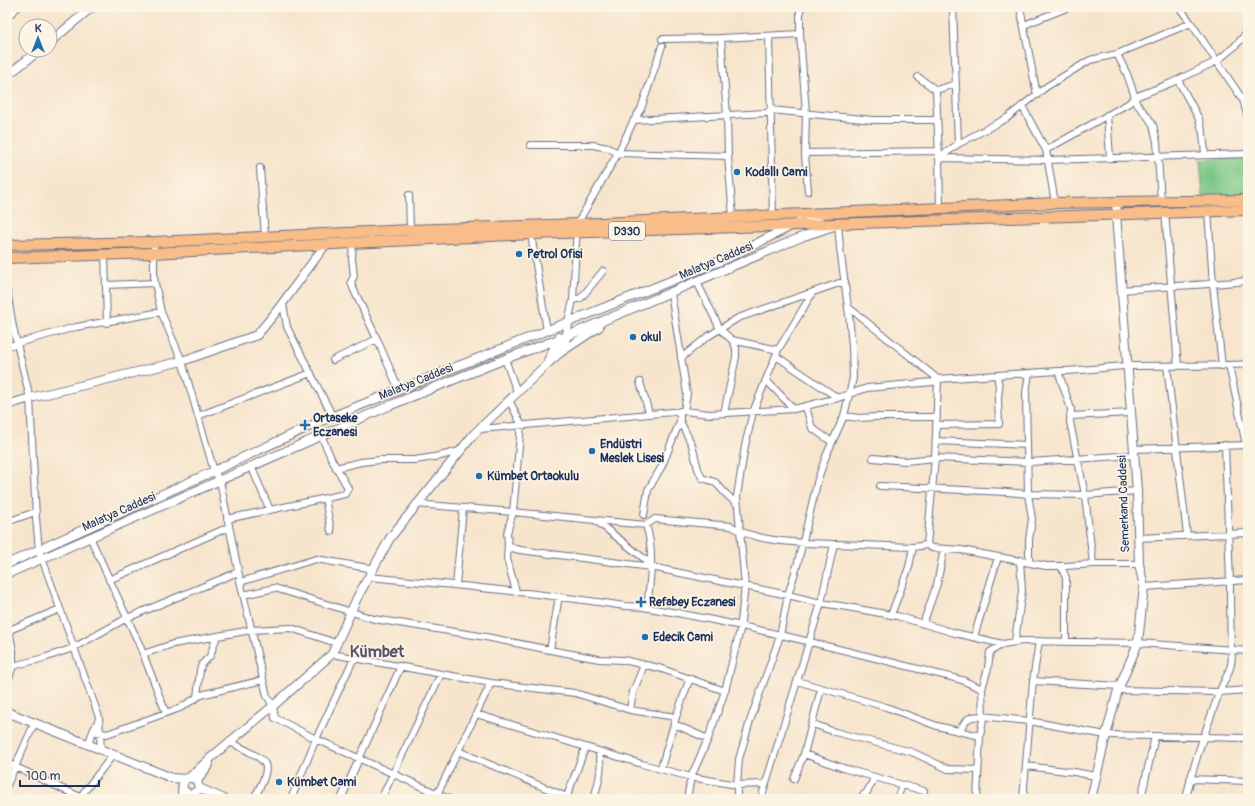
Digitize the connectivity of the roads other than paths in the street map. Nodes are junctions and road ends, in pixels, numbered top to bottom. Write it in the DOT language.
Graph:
graph roads {
  1 [pos="18,7"];
  2 [pos="92,7"];
  3 [pos="800,7"];
  4 [pos="953,7"];
  5 [pos="1020,7"];
  6 [pos="1069,7"];
  7 [pos="1179,7"];
  8 [pos="7,17"];
  9 [pos="1190,23"];
  10 [pos="1024,25"];
  11 [pos="1248,32"];
  12 [pos="800,34"];
  13 [pos="58,35"];
  14 [pos="770,36"];
  15 [pos="722,38"];
  16 [pos="1117,54"];
  17 [pos="30,58"];
  18 [pos="1217,61"];
  19 [pos="7,74"];
  20 [pos="918,77"];
  21 [pos="1178,80"];
  22 [pos="956,84"];
  23 [pos="936,90"];
  24 [pos="1037,94"];
  25 [pos="1135,97"];
  26 [pos="1245,99"];
  27 [pos="1022,106"];
  28 [pos="771,110"];
  29 [pos="806,113"];
  30 [pos="727,115"];
  31 [pos="1107,115"];
  32 [pos="1248,118"];
  33 [pos="634,120"];
  34 [pos="937,120"];
  35 [pos="958,144"];
  36 [pos="530,145"];
  37 [pos="939,150"];
  38 [pos="1046,150"];
  39 [pos="618,153"];
  40 [pos="805,153"];
  41 [pos="1205,154"];
  42 [pos="1248,154"];
  43 [pos="728,156"];
  44 [pos="1158,156"];
  45 [pos="1110,157"];
  46 [pos="939,158"];
  47 [pos="1047,160"];
  48 [pos="260,168"];
  49 [pos="808,191"];
  50 [pos="409,195"];
  51 [pos="1248,200"];
  52 [pos="1117,201"];
  53 [pos="1161,201"];
  54 [pos="1055,203"];
  55 [pos="940,208"];
  56 [pos="1248,210"];
  57 [pos="1208,211"];
  58 [pos="1165,212"];
  59 [pos="825,213"];
  60 [pos="1116,214"];
  61 [pos="789,215"];
  62 [pos="772,216"];
  63 [pos="732,217"];
  64 [pos="838,224"];
  65 [pos="793,225"];
  66 [pos="576,228"];
  67 [pos="410,230"];
  68 [pos="530,234"];
  69 [pos="265,237"];
  70 [pos="154,242"];
  71 [pos="353,242"];
  72 [pos="790,242"];
  73 [pos="326,244"];
  74 [pos="7,245"];
  75 [pos="153,253"];
  76 [pos="106,254"];
  77 [pos="7,258"];
  78 [pos="603,271"];
  79 [pos="845,281"];
  80 [pos="1248,281"];
  81 [pos="697,282"];
  82 [pos="155,283"];
  83 [pos="1213,284"];
  84 [pos="106,285"];
  85 [pos="1171,286"];
  86 [pos="1122,290"];
  87 [pos="7,291"];
  88 [pos="813,292"];
  89 [pos="671,293"];
  90 [pos="573,300"];
  91 [pos="283,304"];
  92 [pos="848,308"];
  93 [pos="8,312"];
  94 [pos="161,312"];
  95 [pos="623,313"];
  96 [pos="568,322"];
  97 [pos="107,323"];
  98 [pos="720,329"];
  99 [pos="547,331"];
  100 [pos="567,336"];
  101 [pos="377,339"];
  102 [pos="558,340"];
  103 [pos="732,340"];
  104 [pos="17,344"];
  105 [pos="7,346"];
  106 [pos="561,352"];
  107 [pos="777,353"];
  108 [pos="681,358"];
  109 [pos="505,359"];
  110 [pos="333,360"];
  111 [pos="182,362"];
  112 [pos="547,364"];
  113 [pos="1248,364"];
  114 [pos="1229,365"];
  115 [pos="1128,366"];
  116 [pos="1167,366"];
  117 [pos="1178,366"];
  118 [pos="1222,366"];
  119 [pos="1058,371"];
  120 [pos="1029,373"];
  121 [pos="311,374"];
  122 [pos="997,375"];
  123 [pos="938,379"];
  124 [pos="766,380"];
  125 [pos="640,382"];
  126 [pos="399,390"];
  127 [pos="517,392"];
  128 [pos="849,394"];
  129 [pos="30,398"];
  130 [pos="838,398"];
  131 [pos="509,400"];
  132 [pos="7,405"];
  133 [pos="806,407"];
  134 [pos="794,409"];
  135 [pos="682,411"];
  136 [pos="753,412"];
  137 [pos="724,413"];
  138 [pos="1132,413"];
  139 [pos="649,414"];
  140 [pos="198,416"];
  141 [pos="844,416"];
  142 [pos="1070,416"];
  143 [pos="333,417"];
  144 [pos="937,417"];
  145 [pos="680,421"];
  146 [pos="522,424"];
  147 [pos="936,425"];
  148 [pos="480,429"];
  149 [pos="321,435"];
  150 [pos="936,441"];
  151 [pos="832,442"];
  152 [pos="1027,445"];
  153 [pos="1225,445"];
  154 [pos="1247,445"];
  155 [pos="1176,447"];
  156 [pos="460,451"];
  157 [pos="1134,452"];
  158 [pos="873,458"];
  159 [pos="935,458"];
  160 [pos="1078,459"];
  161 [pos="1028,462"];
  162 [pos="252,466"];
  163 [pos="336,468"];
  164 [pos="214,471"];
  165 [pos="220,481"];
  166 [pos="880,486"];
  167 [pos="932,488"];
  168 [pos="1137,491"];
  169 [pos="1028,494"];
  170 [pos="1085,495"];
  171 [pos="325,498"];
  172 [pos="416,504"];
  173 [pos="738,504"];
  174 [pos="463,508"];
  175 [pos="270,510"];
  176 [pos="35,512"];
  177 [pos="513,512"];
  178 [pos="644,515"];
  179 [pos="227,519"];
  180 [pos="595,520"];
  181 [pos="7,522"];
  182 [pos="646,525"];
  183 [pos="229,527"];
  184 [pos="331,531"];
  185 [pos="739,531"];
  186 [pos="1248,533"];
  187 [pos="1228,534"];
  188 [pos="1187,535"];
  189 [pos="90,537"];
  190 [pos="1138,538"];
  191 [pos="508,543"];
  192 [pos="802,543"];
  193 [pos="834,544"];
  194 [pos="927,545"];
  195 [pos="913,547"];
  196 [pos="944,549"];
  197 [pos="39,550"];
  198 [pos="998,557"];
  199 [pos="41,559"];
  200 [pos="1020,560"];
  201 [pos="1029,562"];
  202 [pos="7,564"];
  203 [pos="1093,564"];
  204 [pos="1139,564"];
  205 [pos="651,565"];
  206 [pos="1061,566"];
  207 [pos="374,569"];
  208 [pos="238,572"];
  209 [pos="7,574"];
  210 [pos="369,577"];
  211 [pos="109,580"];
  212 [pos="1248,580"];
  213 [pos="240,582"];
  214 [pos="1230,582"];
  215 [pos="456,585"];
  216 [pos="745,586"];
  217 [pos="1144,586"];
  218 [pos="516,591"];
  219 [pos="243,595"];
  220 [pos="788,595"];
  221 [pos="559,596"];
  222 [pos="821,603"];
  223 [pos="648,608"];
  224 [pos="60,609"];
  225 [pos="351,612"];
  226 [pos="891,615"];
  227 [pos="127,618"];
  228 [pos="924,624"];
  229 [pos="740,626"];
  230 [pos="8,630"];
  231 [pos="251,630"];
  232 [pos="217,636"];
  233 [pos="780,636"];
  234 [pos="974,637"];
  235 [pos="1039,641"];
  236 [pos="1066,641"];
  237 [pos="809,642"];
  238 [pos="1015,642"];
  239 [pos="336,643"];
  240 [pos="1138,643"];
  241 [pos="1003,644"];
  242 [pos="73,648"];
  243 [pos="550,650"];
  244 [pos="1231,650"];
  245 [pos="1248,651"];
  246 [pos="143,654"];
  247 [pos="332,654"];
  248 [pos="354,658"];
  249 [pos="644,665"];
  250 [pos="13,666"];
  251 [pos="401,666"];
  252 [pos="442,674"];
  253 [pos="1227,677"];
  254 [pos="690,678"];
  255 [pos="263,680"];
  256 [pos="1033,681"];
  257 [pos="797,682"];
  258 [pos="491,683"];
  259 [pos="7,684"];
  260 [pos="1119,688"];
  261 [pos="822,689"];
  262 [pos="982,689"];
  263 [pos="725,690"];
  264 [pos="1248,690"];
  265 [pos="1229,691"];
  266 [pos="1219,692"];
  267 [pos="197,697"];
  268 [pos="273,706"];
  269 [pos="630,710"];
  270 [pos="7,712"];
  271 [pos="166,713"];
  272 [pos="476,714"];
  273 [pos="99,717"];
  274 [pos="676,717"];
  275 [pos="983,717"];
  276 [pos="1029,721"];
  277 [pos="34,724"];
  278 [pos="674,724"];
  279 [pos="813,724"];
  280 [pos="92,731"];
  281 [pos="959,731"];
  282 [pos="100,733"];
  283 [pos="1106,735"];
  284 [pos="980,736"];
  285 [pos="1154,736"];
  286 [pos="1204,737"];
  287 [pos="1248,738"];
  288 [pos="316,739"];
  289 [pos="708,739"];
  290 [pos="230,742"];
  291 [pos="88,745"];
  292 [pos="585,748"];
  293 [pos="101,750"];
  294 [pos="458,751"];
  295 [pos="598,751"];
  296 [pos="215,754"];
  297 [pos="804,754"];
  298 [pos="114,755"];
  299 [pos="359,758"];
  300 [pos="7,763"];
  301 [pos="15,766"];
  302 [pos="1026,766"];
  303 [pos="661,768"];
  304 [pos="978,770"];
  305 [pos="394,774"];
  306 [pos="1096,776"];
  307 [pos="691,777"];
  308 [pos="874,777"];
  309 [pos="172,778"];
  310 [pos="187,778"];
  311 [pos="794,779"];
  312 [pos="1190,779"];
  313 [pos="1248,781"];
  314 [pos="737,784"];
  315 [pos="766,784"];
  316 [pos="7,785"];
  317 [pos="902,785"];
  318 [pos="183,789"];
  319 [pos="194,791"];
  320 [pos="924,791"];
  321 [pos="436,796"];
  322 [pos="80,798"];
  323 [pos="566,798"];
  324 [pos="87,799"];
  325 [pos="182,799"];
  326 [pos="224,799"];
  327 [pos="253,799"];
  328 [pos="291,799"];
  329 [pos="341,799"];
  330 [pos="381,799"];
  331 [pos="449,799"];
  332 [pos="594,799"];
  333 [pos="687,799"];
  334 [pos="737,799"];
  335 [pos="761,799"];
  336 [pos="859,799"];
  337 [pos="897,799"];
  338 [pos="977,799"];
  339 [pos="1023,799"];
  340 [pos="1090,799"];
  341 [pos="1140,799"];
  342 [pos="1186,799"];
  1 -- 8 [label="street"];
  2 -- 13 [label="street"];
  3 -- 12 [label="street"];
  4 -- 22 [label="street"];
  5 -- 10 [label="street"];
  6 -- 10 [label="street"];
  7 -- 9 [label="street"];
  9 -- 16 [label="street"];
  9 -- 18 [label="street"];
  10 -- 24 [label="street"];
  11 -- 18 [label="street"];
  12 -- 14 [label="street"];
  12 -- 29 [label="street"];
  14 -- 15 [label="street"];
  14 -- 28 [label="street"];
  15 -- 30 [label="street"];
  15 -- 33 [label="street"];
  16 -- 24 [label="street"];
  16 -- 25 [label="street"];
  17 -- 19 [label="street"];
  18 -- 21 [label="street"];
  18 -- 26 [label="street"];
  20 -- 23 [label="street"];
  21 -- 25 [label="street"];
  21 -- 41 [label="street"];
  22 -- 23 [label="street"];
  22 -- 35 [label="street"];
  23 -- 34 [label="street"];
  24 -- 27 [label="street"];
  25 -- 31 [label="street"];
  25 -- 44 [label="street"];
  26 -- 32 [label="street"];
  27 -- 35 [label="street"];
  27 -- 38 [label="street"];
  28 -- 29 [label="street"];
  28 -- 30 [label="street"];
  28 -- 62 [label="street"];
  29 -- 34 [label="street"];
  29 -- 40 [label="street"];
  30 -- 33 [label="street"];
  30 -- 43 [label="street"];
  31 -- 38 [label="street"];
  31 -- 45 [label="street"];
  33 -- 39 [label="street"];
  34 -- 37 [label="street"];
  35 -- 46 [label="street"];
  36 -- 39 [label="street"];
  37 -- 40 [label="street"];
  37 -- 46 [label="street"];
  38 -- 47 [label="street"];
  39 -- 43 [label="street"];
  39 -- 66 [label="street"];
  40 -- 49 [label="street"];
  41 -- 42 [label="street"];
  41 -- 44 [label="street"];
  43 -- 63 [label="street"];
  44 -- 45 [label="street"];
  44 -- 53 [label="street"];
  45 -- 47 [label="street"];
  46 -- 47 [label="street"];
  46 -- 55 [label="street"];
  47 -- 54 [label="street"];
  48 -- 69 [label="street"];
  50 -- 67 [label="street"];
  51 -- 53 [label="main road, D330"];
  52 -- 53 [label="main road, D330"];
  52 -- 54 [label="main road, D330"];
  52 -- 60 [label="street, Semerkand Caddesi"];
  54 -- 55 [label="main road, D330"];
  55 -- 59 [label="main road, D330"];
  56 -- 57 [label="main road, D330"];
  57 -- 58 [label="main road, D330"];
  57 -- 83 [label="street"];
  58 -- 60 [label="main road, D330"];
  58 -- 85 [label="street"];
  59 -- 61 [label="main road, D330"];
  59 -- 65 [label="street"];
  60 -- 64 [label="main road, D330"];
  60 -- 86 [label="street, Semerkand Caddesi"];
  61 -- 62 [label="main road, D330"];
  61 -- 65 [label="street"];
  62 -- 63 [label="main road, D330"];
  63 -- 66 [label="main road, D330"];
  64 -- 65 [label="main road, D330"];
  64 -- 72 [label="street, Malatya Caddesi"];
  64 -- 79 [label="street"];
  65 -- 66 [label="main road, D330"];
  65 -- 72 [label="street"];
  65 -- 96 [label="street"];
  66 -- 67 [label="main road, D330"];
  66 -- 68 [label="main road, D330"];
  66 -- 90 [label="street"];
  67 -- 69 [label="main road, D330"];
  68 -- 71 [label="main road, D330"];
  68 -- 99 [label="street"];
  69 -- 70 [label="main road, D330"];
  70 -- 74 [label="main road, D330"];
  70 -- 75 [label="street"];
  71 -- 73 [label="main road, D330"];
  71 -- 101 [label="street"];
  72 -- 81 [label="street, Malatya Caddesi"];
  73 -- 75 [label="main road, D330"];
  73 -- 91 [label="street"];
  75 -- 76 [label="main road, D330"];
  75 -- 82 [label="street"];
  76 -- 77 [label="main road, D330"];
  76 -- 84 [label="street"];
  78 -- 90 [label="street"];
  79 -- 88 [label="street"];
  79 -- 92 [label="street"];
  80 -- 83 [label="street"];
  81 -- 89 [label="street, Malatya Caddesi"];
  81 -- 98 [label="street"];
  82 -- 84 [label="street"];
  82 -- 94 [label="street"];
  83 -- 85 [label="street"];
  83 -- 118 [label="street"];
  84 -- 97 [label="street"];
  85 -- 86 [label="street"];
  85 -- 117 [label="street"];
  86 -- 115 [label="street, Semerkand Caddesi"];
  87 -- 93 [label="street"];
  88 -- 98 [label="street"];
  88 -- 107 [label="street"];
  89 -- 95 [label="street, Malatya Caddesi"];
  89 -- 108 [label="street"];
  90 -- 96 [label="street"];
  91 -- 111 [label="street"];
  91 -- 121 [label="street"];
  92 -- 123 [label="street"];
  92 -- 128 [label="street"];
  93 -- 104 [label="street"];
  94 -- 97 [label="street"];
  94 -- 111 [label="street"];
  95 -- 100 [label="street, Malatya Caddesi"];
  95 -- 106 [label="street"];
  96 -- 99 [label="street"];
  96 -- 100 [label="street"];
  96 -- 102 [label="street"];
  97 -- 104 [label="street"];
  98 -- 103 [label="street"];
  98 -- 108 [label="street"];
  99 -- 126 [label="street"];
  100 -- 102 [label="street, Malatya Caddesi"];
  100 -- 106 [label="street"];
  101 -- 110 [label="street"];
  101 -- 126 [label="street"];
  102 -- 109 [label="street, Malatya Caddesi"];
  102 -- 112 [label="street"];
  103 -- 107 [label="street"];
  103 -- 137 [label="street"];
  104 -- 105 [label="street"];
  104 -- 129 [label="street"];
  106 -- 112 [label="street"];
  107 -- 124 [label="street"];
  107 -- 130 [label="street"];
  108 -- 135 [label="street"];
  109 -- 127 [label="street"];
  109 -- 149 [label="street, Malatya Caddesi"];
  111 -- 129 [label="street"];
  111 -- 140 [label="street"];
  112 -- 127 [label="street"];
  113 -- 114 [label="street"];
  114 -- 118 [label="street"];
  114 -- 154 [label="street"];
  115 -- 116 [label="street"];
  115 -- 119 [label="street"];
  115 -- 138 [label="street, Semerkand Caddesi"];
  116 -- 117 [label="street"];
  116 -- 155 [label="street"];
  117 -- 118 [label="street"];
  119 -- 120 [label="street"];
  119 -- 142 [label="street"];
  120 -- 122 [label="street"];
  120 -- 152 [label="street"];
  121 -- 140 [label="street"];
  121 -- 143 [label="street"];
  122 -- 123 [label="street"];
  122 -- 147 [label="street"];
  123 -- 128 [label="street"];
  123 -- 144 [label="street"];
  124 -- 134 [label="street"];
  124 -- 136 [label="street"];
  125 -- 139 [label="street"];
  126 -- 143 [label="street"];
  127 -- 131 [label="street"];
  128 -- 130 [label="street"];
  128 -- 141 [label="street"];
  129 -- 132 [label="street"];
  129 -- 176 [label="street"];
  130 -- 133 [label="street"];
  131 -- 146 [label="street"];
  131 -- 148 [label="street"];
  133 -- 134 [label="street"];
  133 -- 151 [label="street"];
  134 -- 136 [label="street"];
  135 -- 137 [label="street"];
  135 -- 139 [label="street"];
  135 -- 145 [label="street"];
  136 -- 137 [label="street"];
  136 -- 173 [label="street"];
  138 -- 142 [label="street"];
  138 -- 157 [label="street, Semerkand Caddesi"];
  139 -- 146 [label="street"];
  140 -- 164 [label="street"];
  141 -- 144 [label="street"];
  141 -- 151 [label="street"];
  142 -- 160 [label="street"];
  143 -- 164 [label="street"];
  144 -- 147 [label="street"];
  145 -- 173 [label="street"];
  145 -- 178 [label="street"];
  146 -- 148 [label="street"];
  146 -- 177 [label="street"];
  147 -- 150 [label="street"];
  148 -- 156 [label="street"];
  149 -- 162 [label="street, Malatya Caddesi"];
  149 -- 163 [label="street"];
  150 -- 152 [label="street"];
  150 -- 159 [label="street"];
  151 -- 192 [label="street"];
  152 -- 161 [label="street"];
  153 -- 154 [label="street"];
  153 -- 155 [label="street"];
  153 -- 187 [label="street"];
  155 -- 157 [label="street"];
  155 -- 188 [label="street"];
  156 -- 163 [label="street"];
  156 -- 172 [label="street"];
  157 -- 160 [label="street"];
  157 -- 168 [label="street, Semerkand Caddesi"];
  158 -- 159 [label="street"];
  159 -- 161 [label="street"];
  159 -- 167 [label="street"];
  160 -- 161 [label="street"];
  160 -- 170 [label="street"];
  161 -- 169 [label="street"];
  162 -- 165 [label="street, Malatya Caddesi"];
  162 -- 175 [label="street"];
  163 -- 171 [label="street"];
  164 -- 165 [label="street"];
  164 -- 197 [label="street"];
  165 -- 179 [label="street"];
  165 -- 189 [label="street, Malatya Caddesi"];
  166 -- 167 [label="street"];
  167 -- 169 [label="street"];
  167 -- 194 [label="street"];
  168 -- 170 [label="street"];
  168 -- 190 [label="street, Semerkand Caddesi"];
  169 -- 170 [label="street"];
  169 -- 201 [label="street"];
  170 -- 203 [label="street"];
  171 -- 175 [label="street"];
  171 -- 184 [label="street"];
  172 -- 174 [label="street"];
  172 -- 207 [label="street"];
  173 -- 185 [label="street"];
  174 -- 177 [label="street"];
  174 -- 215 [label="street"];
  175 -- 179 [label="street"];
  176 -- 181 [label="street"];
  176 -- 197 [label="street"];
  177 -- 180 [label="street"];
  177 -- 191 [label="street"];
  179 -- 183 [label="street"];
  180 -- 182 [label="street"];
  180 -- 205 [label="street"];
  182 -- 185 [label="street"];
  182 -- 205 [label="street"];
  183 -- 208 [label="street"];
  183 -- 211 [label="street"];
  185 -- 192 [label="street"];
  185 -- 216 [label="street"];
  186 -- 187 [label="street"];
  187 -- 188 [label="street"];
  187 -- 214 [label="street"];
  188 -- 190 [label="street"];
  189 -- 199 [label="street, Malatya Caddesi"];
  189 -- 211 [label="street"];
  190 -- 204 [label="street, Semerkand Caddesi"];
  191 -- 205 [label="street"];
  191 -- 218 [label="street"];
  192 -- 193 [label="street"];
  192 -- 220 [label="street"];
  193 -- 195 [label="street"];
  193 -- 222 [label="street"];
  194 -- 195 [label="street"];
  194 -- 196 [label="street"];
  195 -- 226 [label="street"];
  196 -- 198 [label="street"];
  196 -- 228 [label="street"];
  197 -- 199 [label="street"];
  197 -- 202 [label="street"];
  198 -- 200 [label="street"];
  198 -- 234 [label="street"];
  199 -- 209 [label="street, Malatya Caddesi"];
  199 -- 224 [label="street"];
  200 -- 201 [label="street"];
  200 -- 238 [label="street"];
  201 -- 206 [label="street"];
  203 -- 204 [label="street"];
  203 -- 206 [label="street"];
  204 -- 217 [label="street, Semerkand Caddesi"];
  205 -- 216 [label="street"];
  205 -- 223 [label="street"];
  206 -- 236 [label="street"];
  207 -- 210 [label="street"];
  207 -- 213 [label="street"];
  208 -- 213 [label="street"];
  208 -- 227 [label="street"];
  210 -- 215 [label="street"];
  210 -- 225 [label="street"];
  211 -- 227 [label="street"];
  212 -- 214 [label="street"];
  213 -- 219 [label="street"];
  214 -- 217 [label="street"];
  214 -- 244 [label="street"];
  215 -- 218 [label="street"];
  216 -- 220 [label="street"];
  216 -- 229 [label="street"];
  217 -- 240 [label="street, Semerkand Caddesi"];
  218 -- 221 [label="street"];
  219 -- 225 [label="street"];
  219 -- 231 [label="street"];
  220 -- 222 [label="street"];
  220 -- 233 [label="street"];
  221 -- 223 [label="street"];
  221 -- 243 [label="street"];
  222 -- 226 [label="street"];
  222 -- 237 [label="street"];
  223 -- 229 [label="street"];
  224 -- 230 [label="street"];
  224 -- 242 [label="street"];
  225 -- 239 [label="street"];
  225 -- 243 [label="street"];
  226 -- 228 [label="street"];
  227 -- 242 [label="street"];
  227 -- 246 [label="street"];
  228 -- 234 [label="street"];
  229 -- 233 [label="street"];
  229 -- 263 [label="street"];
  230 -- 250 [label="street"];
  231 -- 232 [label="street"];
  231 -- 239 [label="street"];
  231 -- 255 [label="street"];
  232 -- 246 [label="street"];
  232 -- 267 [label="street"];
  233 -- 237 [label="street"];
  233 -- 314 [label="street"];
  234 -- 241 [label="street"];
  235 -- 236 [label="street"];
  235 -- 238 [label="street"];
  235 -- 256 [label="street"];
  236 -- 240 [label="street"];
  237 -- 257 [label="street"];
  237 -- 262 [label="street"];
  238 -- 241 [label="street"];
  239 -- 247 [label="street"];
  240 -- 244 [label="street"];
  240 -- 260 [label="street, Semerkand Caddesi"];
  241 -- 262 [label="street"];
  242 -- 250 [label="street"];
  242 -- 273 [label="street"];
  243 -- 249 [label="street"];
  244 -- 245 [label="street"];
  244 -- 253 [label="street"];
  246 -- 271 [label="street"];
  247 -- 248 [label="street"];
  247 -- 268 [label="street"];
  248 -- 251 [label="street"];
  248 -- 288 [label="street"];
  249 -- 254 [label="street"];
  249 -- 269 [label="street"];
  250 -- 259 [label="street"];
  251 -- 252 [label="street"];
  251 -- 299 [label="street"];
  252 -- 258 [label="street"];
  252 -- 305 [label="street"];
  253 -- 265 [label="street"];
  253 -- 266 [label="street"];
  254 -- 263 [label="street"];
  254 -- 274 [label="street"];
  255 -- 267 [label="street"];
  255 -- 268 [label="street"];
  256 -- 260 [label="street"];
  256 -- 276 [label="street"];
  257 -- 261 [label="street"];
  257 -- 315 [label="street"];
  258 -- 269 [label="street"];
  258 -- 272 [label="street"];
  260 -- 266 [label="street"];
  260 -- 283 [label="street, Semerkand Caddesi"];
  261 -- 279 [label="street"];
  261 -- 281 [label="street"];
  262 -- 275 [label="street"];
  263 -- 289 [label="street"];
  264 -- 265 [label="street"];
  265 -- 266 [label="street"];
  266 -- 286 [label="street"];
  267 -- 271 [label="street"];
  268 -- 288 [label="street"];
  268 -- 290 [label="street"];
  269 -- 274 [label="street"];
  270 -- 277 [label="street"];
  271 -- 282 [label="street"];
  272 -- 292 [label="street"];
  272 -- 294 [label="street"];
  273 -- 280 [label="street"];
  273 -- 282 [label="street"];
  274 -- 278 [label="street"];
  275 -- 276 [label="street"];
  275 -- 281 [label="street"];
  275 -- 284 [label="street"];
  276 -- 283 [label="street"];
  276 -- 302 [label="street"];
  277 -- 291 [label="street"];
  277 -- 301 [label="street"];
  278 -- 289 [label="street"];
  278 -- 303 [label="street"];
  279 -- 297 [label="street"];
  279 -- 304 [label="street"];
  280 -- 282 [label="street"];
  280 -- 291 [label="street"];
  281 -- 284 [label="street"];
  282 -- 293 [label="street"];
  283 -- 285 [label="street"];
  283 -- 306 [label="street, Semerkand Caddesi"];
  284 -- 304 [label="street"];
  285 -- 286 [label="street"];
  285 -- 341 [label="street"];
  286 -- 287 [label="street"];
  286 -- 312 [label="street"];
  288 -- 299 [label="street"];
  288 -- 328 [label="street"];
  289 -- 307 [label="street"];
  290 -- 296 [label="street"];
  290 -- 327 [label="street"];
  291 -- 293 [label="street"];
  292 -- 295 [label="street"];
  292 -- 323 [label="street"];
  293 -- 298 [label="street"];
  294 -- 321 [label="street"];
  294 -- 323 [label="street"];
  295 -- 303 [label="street"];
  295 -- 332 [label="street"];
  296 -- 310 [label="street"];
  296 -- 319 [label="street"];
  297 -- 308 [label="street"];
  297 -- 311 [label="street"];
  298 -- 309 [label="street"];
  298 -- 322 [label="street"];
  299 -- 305 [label="street"];
  299 -- 329 [label="street"];
  300 -- 301 [label="street"];
  301 -- 316 [label="street"];
  301 -- 322 [label="street"];
  302 -- 306 [label="street"];
  302 -- 339 [label="street"];
  303 -- 307 [label="street"];
  304 -- 338 [label="street"];
  305 -- 321 [label="street"];
  305 -- 330 [label="street"];
  306 -- 340 [label="street, Semerkand Caddesi"];
  307 -- 314 [label="street"];
  307 -- 333 [label="street"];
  308 -- 317 [label="street"];
  308 -- 336 [label="street"];
  309 -- 310 [label="street"];
  309 -- 318 [label="street"];
  310 -- 318 [label="street"];
  310 -- 319 [label="street"];
  312 -- 313 [label="street"];
  312 -- 342 [label="street"];
  314 -- 315 [label="street"];
  314 -- 334 [label="street"];
  315 -- 335 [label="street"];
  317 -- 320 [label="street"];
  317 -- 337 [label="street"];
  318 -- 319 [label="street"];
  318 -- 325 [label="street"];
  319 -- 326 [label="street"];
  321 -- 331 [label="street"];
  322 -- 324 [label="street"];
}
